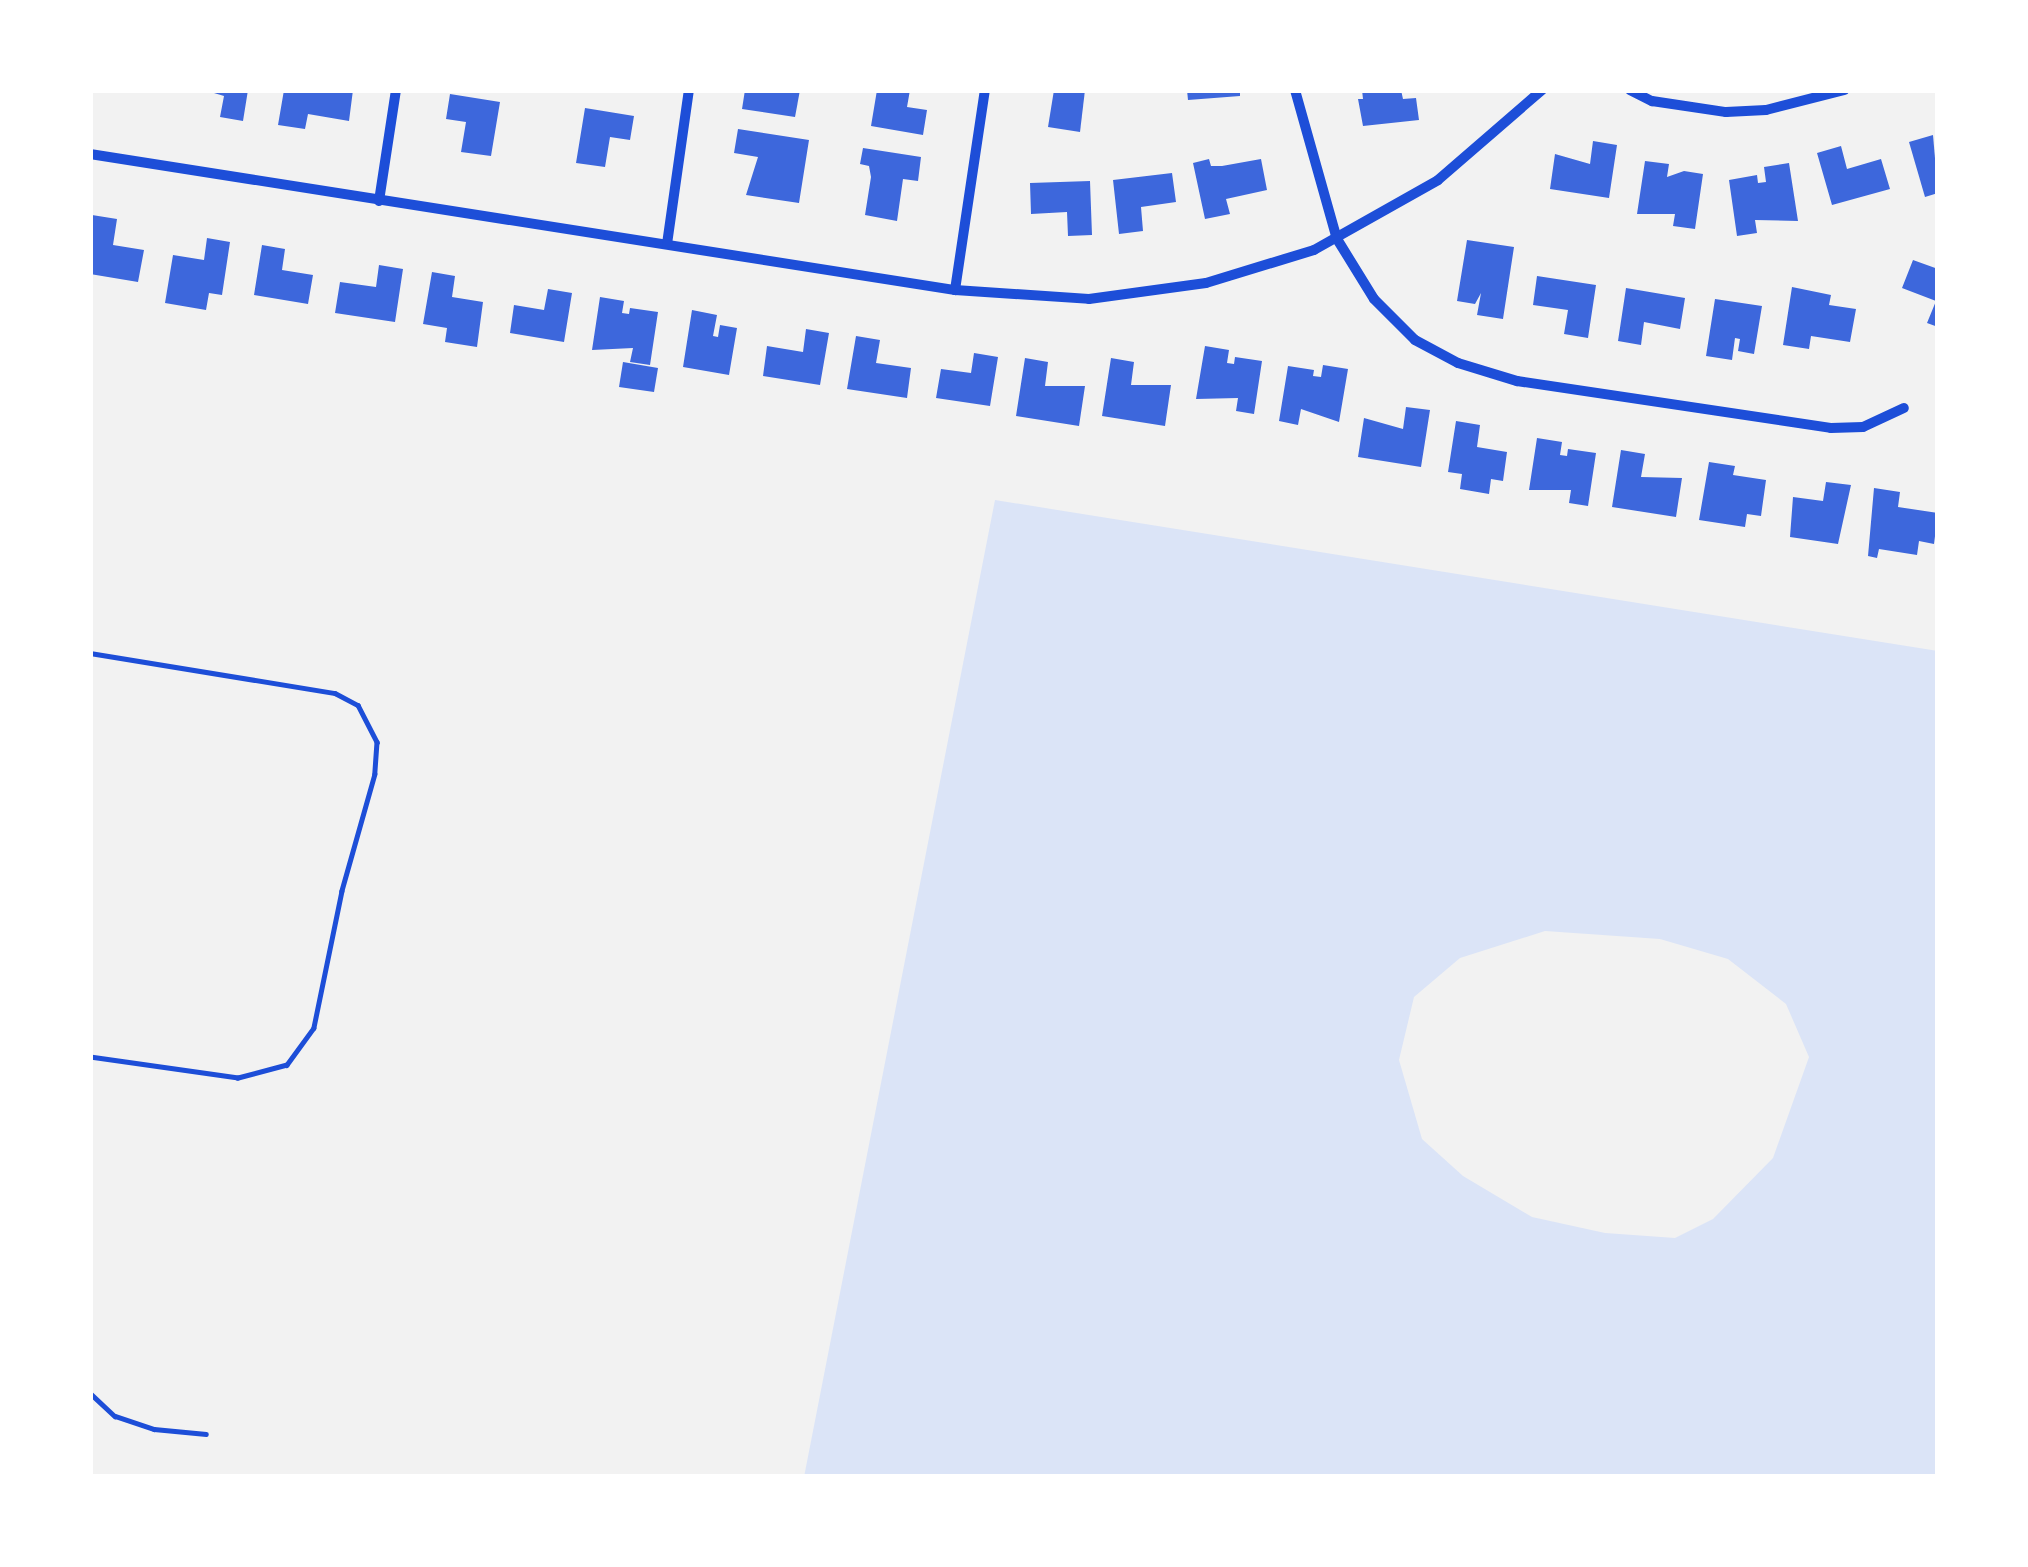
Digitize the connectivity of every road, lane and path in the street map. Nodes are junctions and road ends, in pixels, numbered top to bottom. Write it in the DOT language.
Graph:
graph roads {
  1 [pos="396,90"];
  2 [pos="689,90"];
  3 [pos="985,90"];
  4 [pos="1295,90"];
  5 [pos="1542,90"];
  6 [pos="1630,90"];
  7 [pos="1844,90"];
  8 [pos="90,154"];
  9 [pos="379,201"];
  10 [pos="1337,239"];
  11 [pos="667,244"];
  12 [pos="955,290"];
  13 [pos="1904,408"];
  14 [pos="90,653"];
  15 [pos="90,1057"];
  16 [pos="90,1393"];
  17 [pos="206,1433"];
  1 -- 9 [label="street"];
  2 -- 11 [label="street"];
  3 -- 12 [label="street"];
  4 -- 10 [label="street"];
  5 -- 10 [label="street"];
  6 -- 7 [label="street"];
  8 -- 9 [label="street"];
  9 -- 11 [label="street"];
  10 -- 12 [label="street"];
  10 -- 13 [label="street"];
  11 -- 12 [label="street"];
  14 -- 15 [label="lane"];
  16 -- 17 [label="lane"];
}
